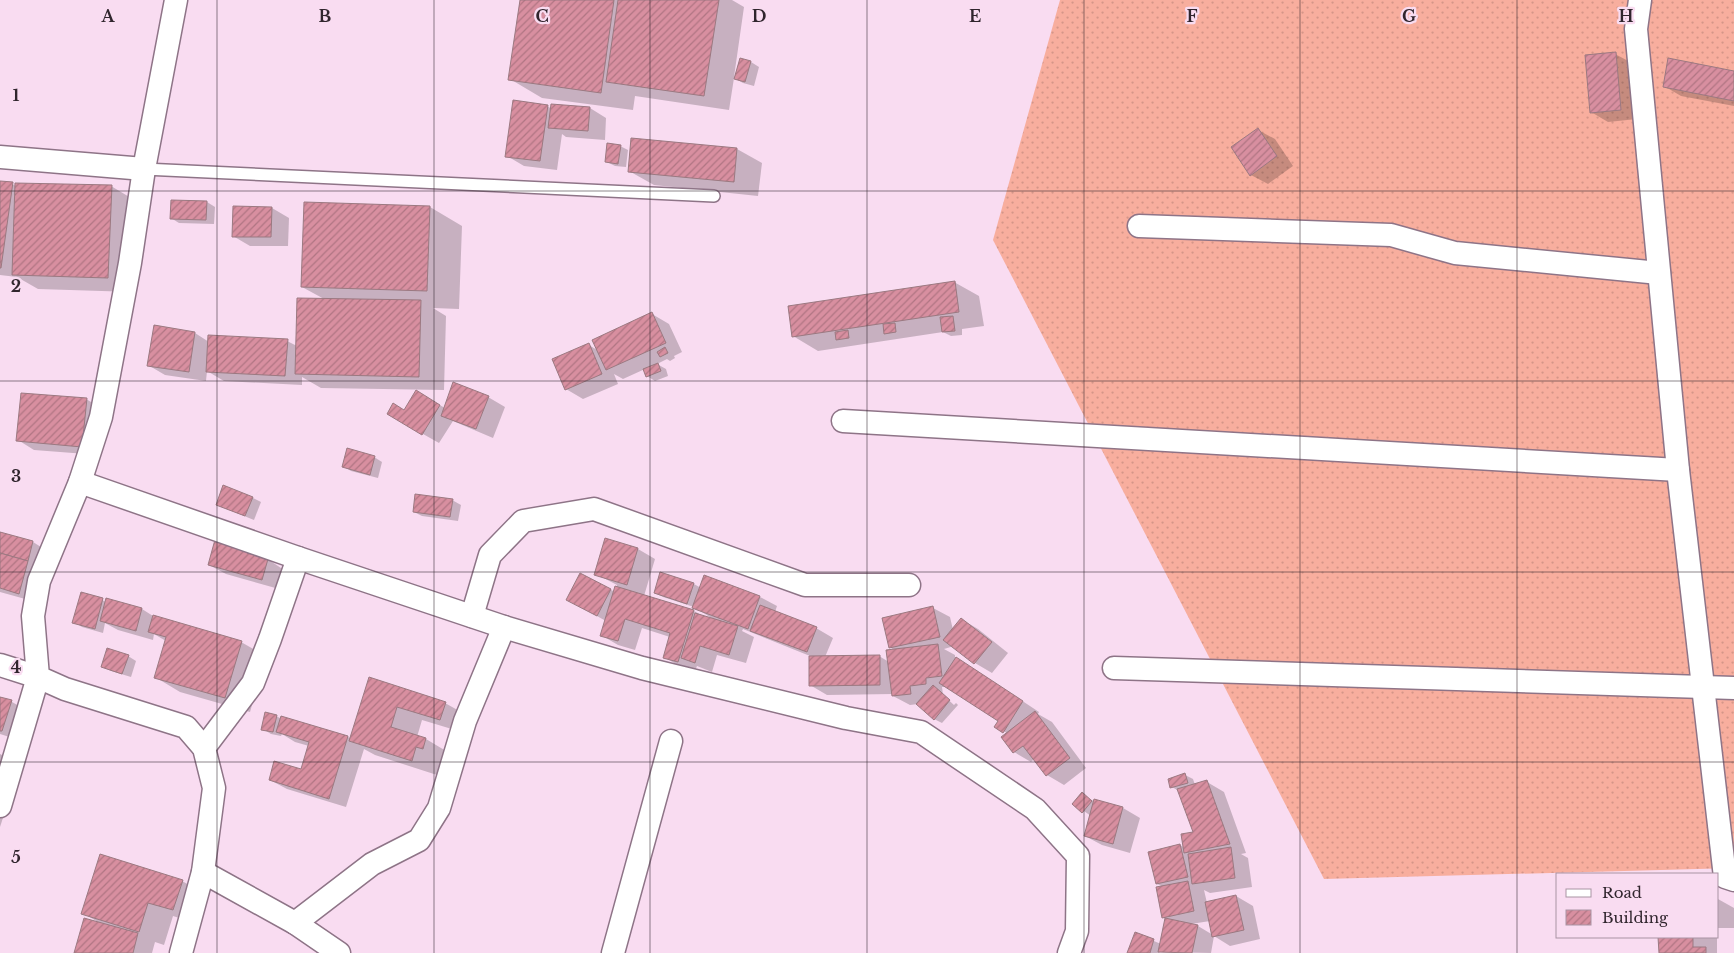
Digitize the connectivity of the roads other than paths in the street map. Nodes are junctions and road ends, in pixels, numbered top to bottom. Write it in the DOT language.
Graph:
graph roads {
  1 [pos="176,0"];
  2 [pos="1640,0"];
  3 [pos="0,156"];
  4 [pos="144,170"];
  5 [pos="714,196"];
  6 [pos="1139,226"];
  7 [pos="1660,273"];
  8 [pos="843,421"];
  9 [pos="1678,470"];
  10 [pos="80,482"];
  11 [pos="298,558"];
  12 [pos="909,585"];
  13 [pos="472,616"];
  14 [pos="504,627"];
  15 [pos="0,665"];
  16 [pos="1114,668"];
  17 [pos="38,677"];
  18 [pos="1703,688"];
  19 [pos="1734,688"];
  20 [pos="671,741"];
  21 [pos="204,748"];
  22 [pos="0,806"];
  23 [pos="203,872"];
  24 [pos="1734,880"];
  25 [pos="295,923"];
  26 [pos="181,953"];
  27 [pos="340,953"];
  28 [pos="613,953"];
  29 [pos="1069,953"];
  1 -- 4 [label="street"];
  2 -- 7 [label="street"];
  3 -- 4 [label="street"];
  4 -- 5 [label="lane"];
  4 -- 10 [label="street"];
  6 -- 7 [label="street"];
  7 -- 9 [label="street"];
  8 -- 9 [label="street"];
  9 -- 18 [label="street"];
  10 -- 11 [label="street"];
  10 -- 17 [label="street"];
  11 -- 13 [label="street"];
  11 -- 21 [label="street"];
  12 -- 13 [label="street"];
  13 -- 14 [label="street"];
  14 -- 25 [label="street"];
  14 -- 29 [label="street"];
  15 -- 17 [label="street"];
  16 -- 18 [label="street"];
  17 -- 21 [label="street"];
  17 -- 22 [label="street"];
  18 -- 19 [label="street"];
  18 -- 24 [label="street"];
  20 -- 28 [label="street"];
  21 -- 23 [label="street"];
  23 -- 25 [label="street"];
  23 -- 26 [label="street"];
  25 -- 27 [label="street"];
}
